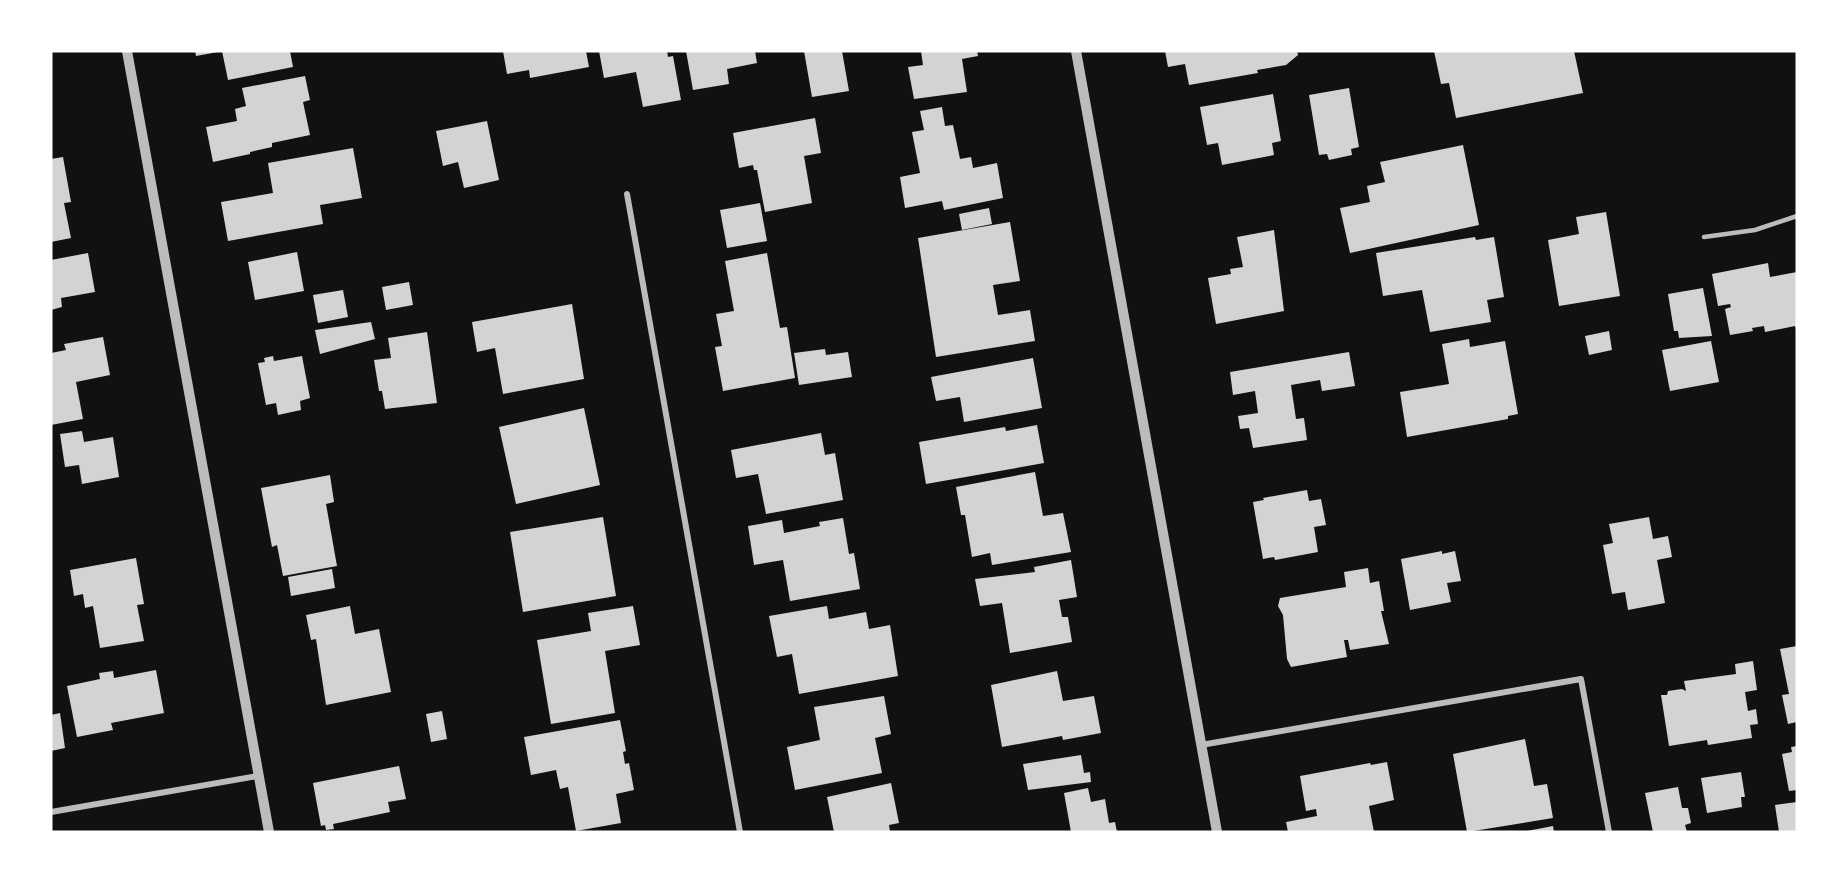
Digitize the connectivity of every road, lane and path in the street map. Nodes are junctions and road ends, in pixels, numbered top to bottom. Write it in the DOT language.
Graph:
graph roads {
  1 [pos="127,51"];
  2 [pos="1076,51"];
  3 [pos="627,194"];
  4 [pos="1797,216"];
  5 [pos="1704,237"];
  6 [pos="1201,745"];
  7 [pos="257,776"];
  8 [pos="51,812"];
  9 [pos="268,832"];
  10 [pos="740,832"];
  11 [pos="1217,832"];
  12 [pos="1609,832"];
  1 -- 7 [label="street"];
  2 -- 6 [label="street"];
  3 -- 10 [label="street"];
  4 -- 5 [label="lane"];
  6 -- 11 [label="street"];
  6 -- 12 [label="street"];
  7 -- 8 [label="street"];
  7 -- 9 [label="street"];
}
